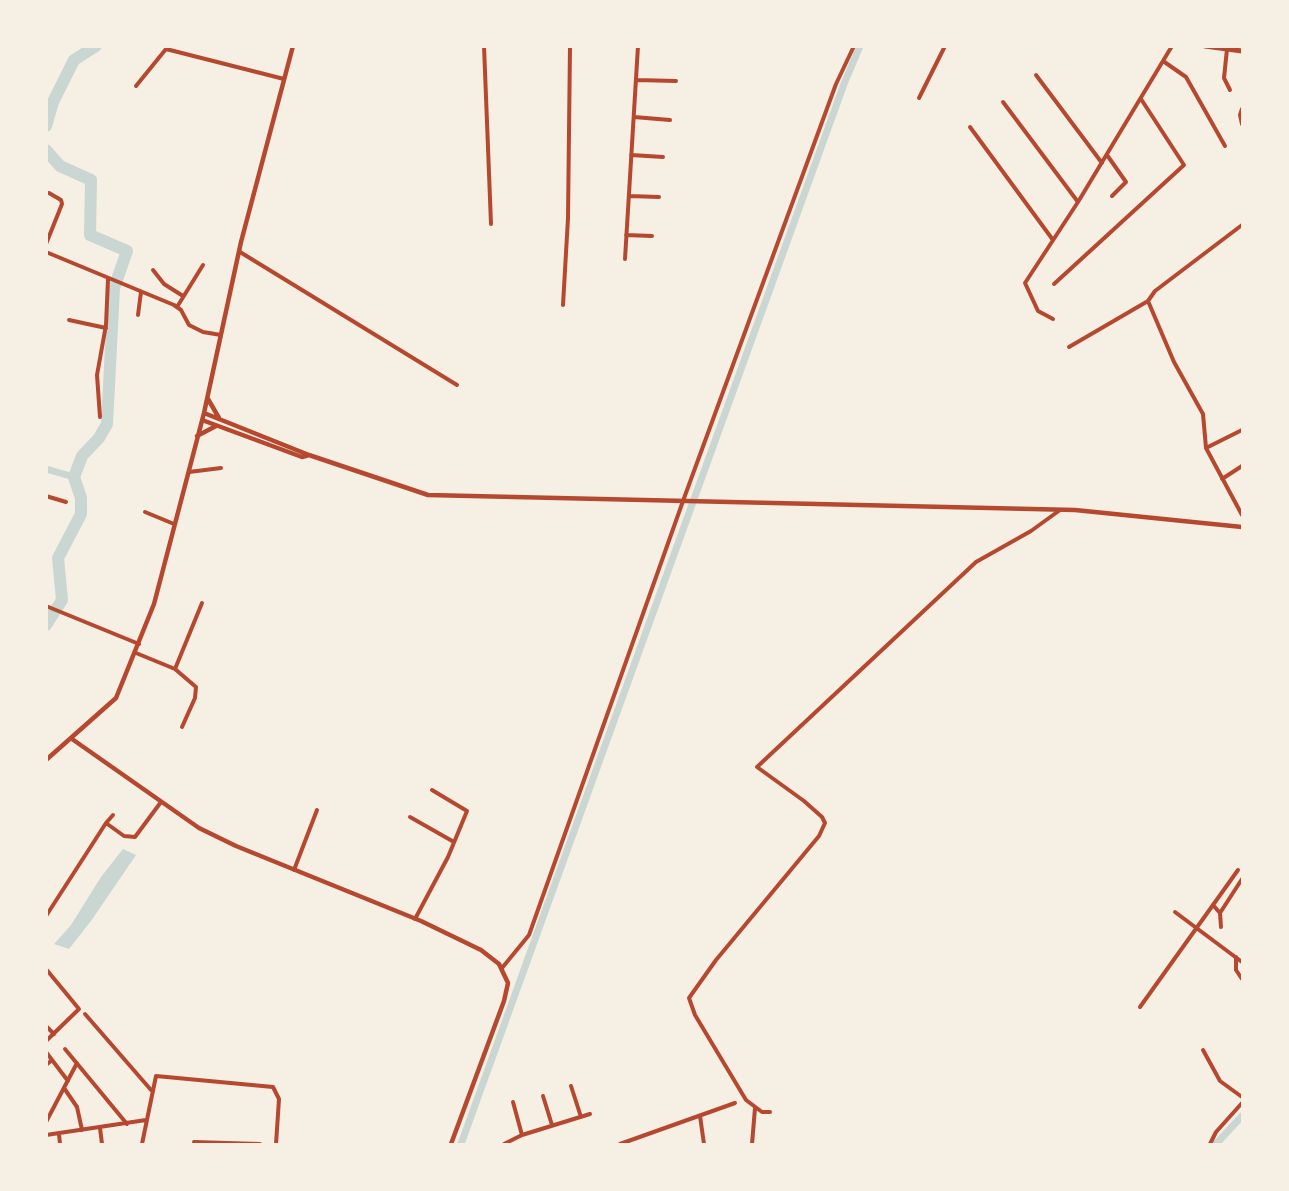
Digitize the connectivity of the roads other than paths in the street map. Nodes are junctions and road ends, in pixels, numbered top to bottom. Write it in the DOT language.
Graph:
graph roads {
  1 [pos="293,46"];
  2 [pos="484,46"];
  3 [pos="570,46"];
  4 [pos="638,46"];
  5 [pos="854,46"];
  6 [pos="945,46"];
  7 [pos="1172,46"];
  8 [pos="1205,46"];
  9 [pos="1230,48"];
  10 [pos="1242,51"];
  11 [pos="1163,61"];
  12 [pos="1036,75"];
  13 [pos="284,79"];
  14 [pos="636,80"];
  15 [pos="676,81"];
  16 [pos="136,86"];
  17 [pos="1230,90"];
  18 [pos="919,98"];
  19 [pos="1141,99"];
  20 [pos="1003,102"];
  21 [pos="1242,109"];
  22 [pos="634,117"];
  23 [pos="670,120"];
  24 [pos="1242,124"];
  25 [pos="970,127"];
  26 [pos="1225,146"];
  27 [pos="632,155"];
  28 [pos="1107,155"];
  29 [pos="663,157"];
  30 [pos="1102,163"];
  31 [pos="49,193"];
  32 [pos="629,196"];
  33 [pos="1113,196"];
  34 [pos="659,197"];
  35 [pos="1078,202"];
  36 [pos="491,224"];
  37 [pos="1242,225"];
  38 [pos="626,235"];
  39 [pos="652,236"];
  40 [pos="1053,240"];
  41 [pos="46,244"];
  42 [pos="46,252"];
  43 [pos="240,252"];
  44 [pos="625,259"];
  45 [pos="202,265"];
  46 [pos="153,270"];
  47 [pos="112,281"];
  48 [pos="1054,284"];
  49 [pos="141,292"];
  50 [pos="183,296"];
  51 [pos="1148,301"];
  52 [pos="563,305"];
  53 [pos="177,307"];
  54 [pos="138,315"];
  55 [pos="1053,319"];
  56 [pos="69,320"];
  57 [pos="106,328"];
  58 [pos="221,335"];
  59 [pos="1069,347"];
  60 [pos="457,385"];
  61 [pos="207,397"];
  62 [pos="204,413"];
  63 [pos="100,417"];
  64 [pos="201,420"];
  65 [pos="220,420"];
  66 [pos="218,426"];
  67 [pos="1242,430"];
  68 [pos="197,437"];
  69 [pos="1206,448"];
  70 [pos="309,455"];
  71 [pos="1242,466"];
  72 [pos="221,468"];
  73 [pos="188,472"];
  74 [pos="1222,479"];
  75 [pos="46,496"];
  76 [pos="66,502"];
  77 [pos="686,502"];
  78 [pos="1060,510"];
  79 [pos="145,512"];
  80 [pos="1242,515"];
  81 [pos="174,524"];
  82 [pos="1242,527"];
  83 [pos="202,603"];
  84 [pos="46,606"];
  85 [pos="139,644"];
  86 [pos="136,653"];
  87 [pos="175,669"];
  88 [pos="182,727"];
  89 [pos="72,739"];
  90 [pos="46,760"];
  91 [pos="432,790"];
  92 [pos="161,802"];
  93 [pos="317,810"];
  94 [pos="113,815"];
  95 [pos="410,817"];
  96 [pos="106,824"];
  97 [pos="454,843"];
  98 [pos="294,870"];
  99 [pos="1238,870"];
  100 [pos="1242,879"];
  101 [pos="1213,905"];
  102 [pos="1175,912"];
  103 [pos="1220,913"];
  104 [pos="46,916"];
  105 [pos="415,919"];
  106 [pos="1197,927"];
  107 [pos="1221,927"];
  108 [pos="1236,957"];
  109 [pos="1242,962"];
  110 [pos="502,968"];
  111 [pos="46,969"];
  112 [pos="1242,978"];
  113 [pos="1140,1008"];
  114 [pos="85,1014"];
  115 [pos="46,1026"];
  116 [pos="54,1034"];
  117 [pos="46,1041"];
  118 [pos="65,1049"];
  119 [pos="1203,1050"];
  120 [pos="46,1052"];
  121 [pos="52,1060"];
  122 [pos="77,1063"];
  123 [pos="46,1065"];
  124 [pos="68,1081"];
  125 [pos="571,1086"];
  126 [pos="64,1088"];
  127 [pos="152,1090"];
  128 [pos="543,1096"];
  129 [pos="1242,1097"];
  130 [pos="513,1102"];
  131 [pos="735,1103"];
  132 [pos="1242,1103"];
  133 [pos="755,1108"];
  134 [pos="770,1112"];
  135 [pos="590,1114"];
  136 [pos="700,1116"];
  137 [pos="581,1117"];
  138 [pos="146,1120"];
  139 [pos="46,1122"];
  140 [pos="128,1124"];
  141 [pos="552,1125"];
  142 [pos="100,1128"];
  143 [pos="82,1130"];
  144 [pos="59,1134"];
  145 [pos="46,1135"];
  146 [pos="522,1135"];
  147 [pos="194,1142"];
  148 [pos="60,1144"];
  149 [pos="102,1144"];
  150 [pos="142,1144"];
  151 [pos="260,1144"];
  152 [pos="276,1144"];
  153 [pos="451,1144"];
  154 [pos="504,1144"];
  155 [pos="620,1144"];
  156 [pos="704,1144"];
  157 [pos="753,1144"];
  158 [pos="1210,1144"];
  1 -- 13 [label="street"];
  2 -- 36 [label="street"];
  3 -- 52 [label="street"];
  4 -- 14 [label="street"];
  5 -- 77 [label="street"];
  6 -- 18 [label="street"];
  7 -- 11 [label="street"];
  8 -- 9 [label="main road"];
  9 -- 10 [label="main road"];
  9 -- 17 [label="street"];
  11 -- 19 [label="street"];
  11 -- 26 [label="street"];
  12 -- 30 [label="street"];
  13 -- 16 [label="street"];
  13 -- 43 [label="street"];
  14 -- 15 [label="street"];
  14 -- 22 [label="street"];
  19 -- 28 [label="street"];
  19 -- 48 [label="street"];
  20 -- 35 [label="street"];
  21 -- 24 [label="street"];
  22 -- 23 [label="street"];
  22 -- 27 [label="street"];
  25 -- 40 [label="street"];
  27 -- 29 [label="street"];
  27 -- 32 [label="street"];
  28 -- 30 [label="street"];
  28 -- 33 [label="street"];
  30 -- 35 [label="street"];
  31 -- 41 [label="street"];
  32 -- 34 [label="street"];
  32 -- 38 [label="street"];
  35 -- 40 [label="street"];
  37 -- 51 [label="street"];
  38 -- 39 [label="street"];
  38 -- 44 [label="street"];
  40 -- 55 [label="street"];
  42 -- 47 [label="street"];
  43 -- 58 [label="street"];
  43 -- 60 [label="street"];
  45 -- 50 [label="street"];
  46 -- 50 [label="street"];
  47 -- 49 [label="street"];
  47 -- 57 [label="street"];
  49 -- 53 [label="street"];
  49 -- 54 [label="street"];
  50 -- 53 [label="street"];
  51 -- 59 [label="street"];
  51 -- 69 [label="street"];
  53 -- 58 [label="street"];
  56 -- 57 [label="street"];
  57 -- 63 [label="street"];
  58 -- 61 [label="street"];
  61 -- 62 [label="street"];
  61 -- 65 [label="street"];
  62 -- 64 [label="street"];
  62 -- 65 [label="street"];
  64 -- 66 [label="street"];
  64 -- 68 [label="street"];
  65 -- 70 [label="street"];
  66 -- 68 [label="street"];
  66 -- 70 [label="street"];
  67 -- 69 [label="street"];
  68 -- 73 [label="street"];
  69 -- 74 [label="street"];
  70 -- 77 [label="street"];
  71 -- 74 [label="street"];
  72 -- 73 [label="street"];
  73 -- 81 [label="street"];
  74 -- 80 [label="street"];
  75 -- 76 [label="street"];
  77 -- 78 [label="street"];
  77 -- 110 [label="street"];
  78 -- 82 [label="street"];
  78 -- 133 [label="street"];
  79 -- 81 [label="street"];
  81 -- 85 [label="street"];
  83 -- 87 [label="street"];
  84 -- 85 [label="street"];
  85 -- 86 [label="street"];
  86 -- 87 [label="street"];
  86 -- 89 [label="street"];
  87 -- 88 [label="street"];
  89 -- 90 [label="street"];
  89 -- 92 [label="street"];
  91 -- 97 [label="street"];
  92 -- 96 [label="street"];
  92 -- 98 [label="street"];
  93 -- 98 [label="street"];
  94 -- 96 [label="street"];
  95 -- 97 [label="street"];
  96 -- 104 [label="street"];
  97 -- 105 [label="street"];
  98 -- 105 [label="street"];
  99 -- 101 [label="street"];
  100 -- 103 [label="street"];
  101 -- 103 [label="street"];
  101 -- 106 [label="street"];
  102 -- 106 [label="street"];
  103 -- 107 [label="street"];
  105 -- 110 [label="street"];
  106 -- 108 [label="street"];
  106 -- 113 [label="street"];
  108 -- 109 [label="street"];
  108 -- 112 [label="street"];
  110 -- 153 [label="street"];
  111 -- 116 [label="street"];
  114 -- 127 [label="street"];
  115 -- 116 [label="street"];
  116 -- 117 [label="street"];
  118 -- 122 [label="street"];
  119 -- 129 [label="street"];
  120 -- 121 [label="street"];
  121 -- 123 [label="street"];
  121 -- 124 [label="street"];
  122 -- 124 [label="street"];
  122 -- 140 [label="street"];
  124 -- 126 [label="street"];
  125 -- 137 [label="street"];
  126 -- 139 [label="street"];
  126 -- 143 [label="street"];
  127 -- 138 [label="street"];
  127 -- 152 [label="street"];
  128 -- 141 [label="street"];
  130 -- 146 [label="street"];
  131 -- 136 [label="street"];
  132 -- 158 [label="street"];
  133 -- 134 [label="street"];
  133 -- 157 [label="street"];
  135 -- 137 [label="street"];
  136 -- 155 [label="street"];
  136 -- 156 [label="street"];
  137 -- 141 [label="street"];
  138 -- 140 [label="street"];
  138 -- 150 [label="street"];
  140 -- 142 [label="street"];
  141 -- 146 [label="street"];
  142 -- 143 [label="street"];
  142 -- 149 [label="street"];
  143 -- 144 [label="street"];
  144 -- 145 [label="street"];
  144 -- 148 [label="street"];
  146 -- 154 [label="street"];
  147 -- 151 [label="street"];
}
